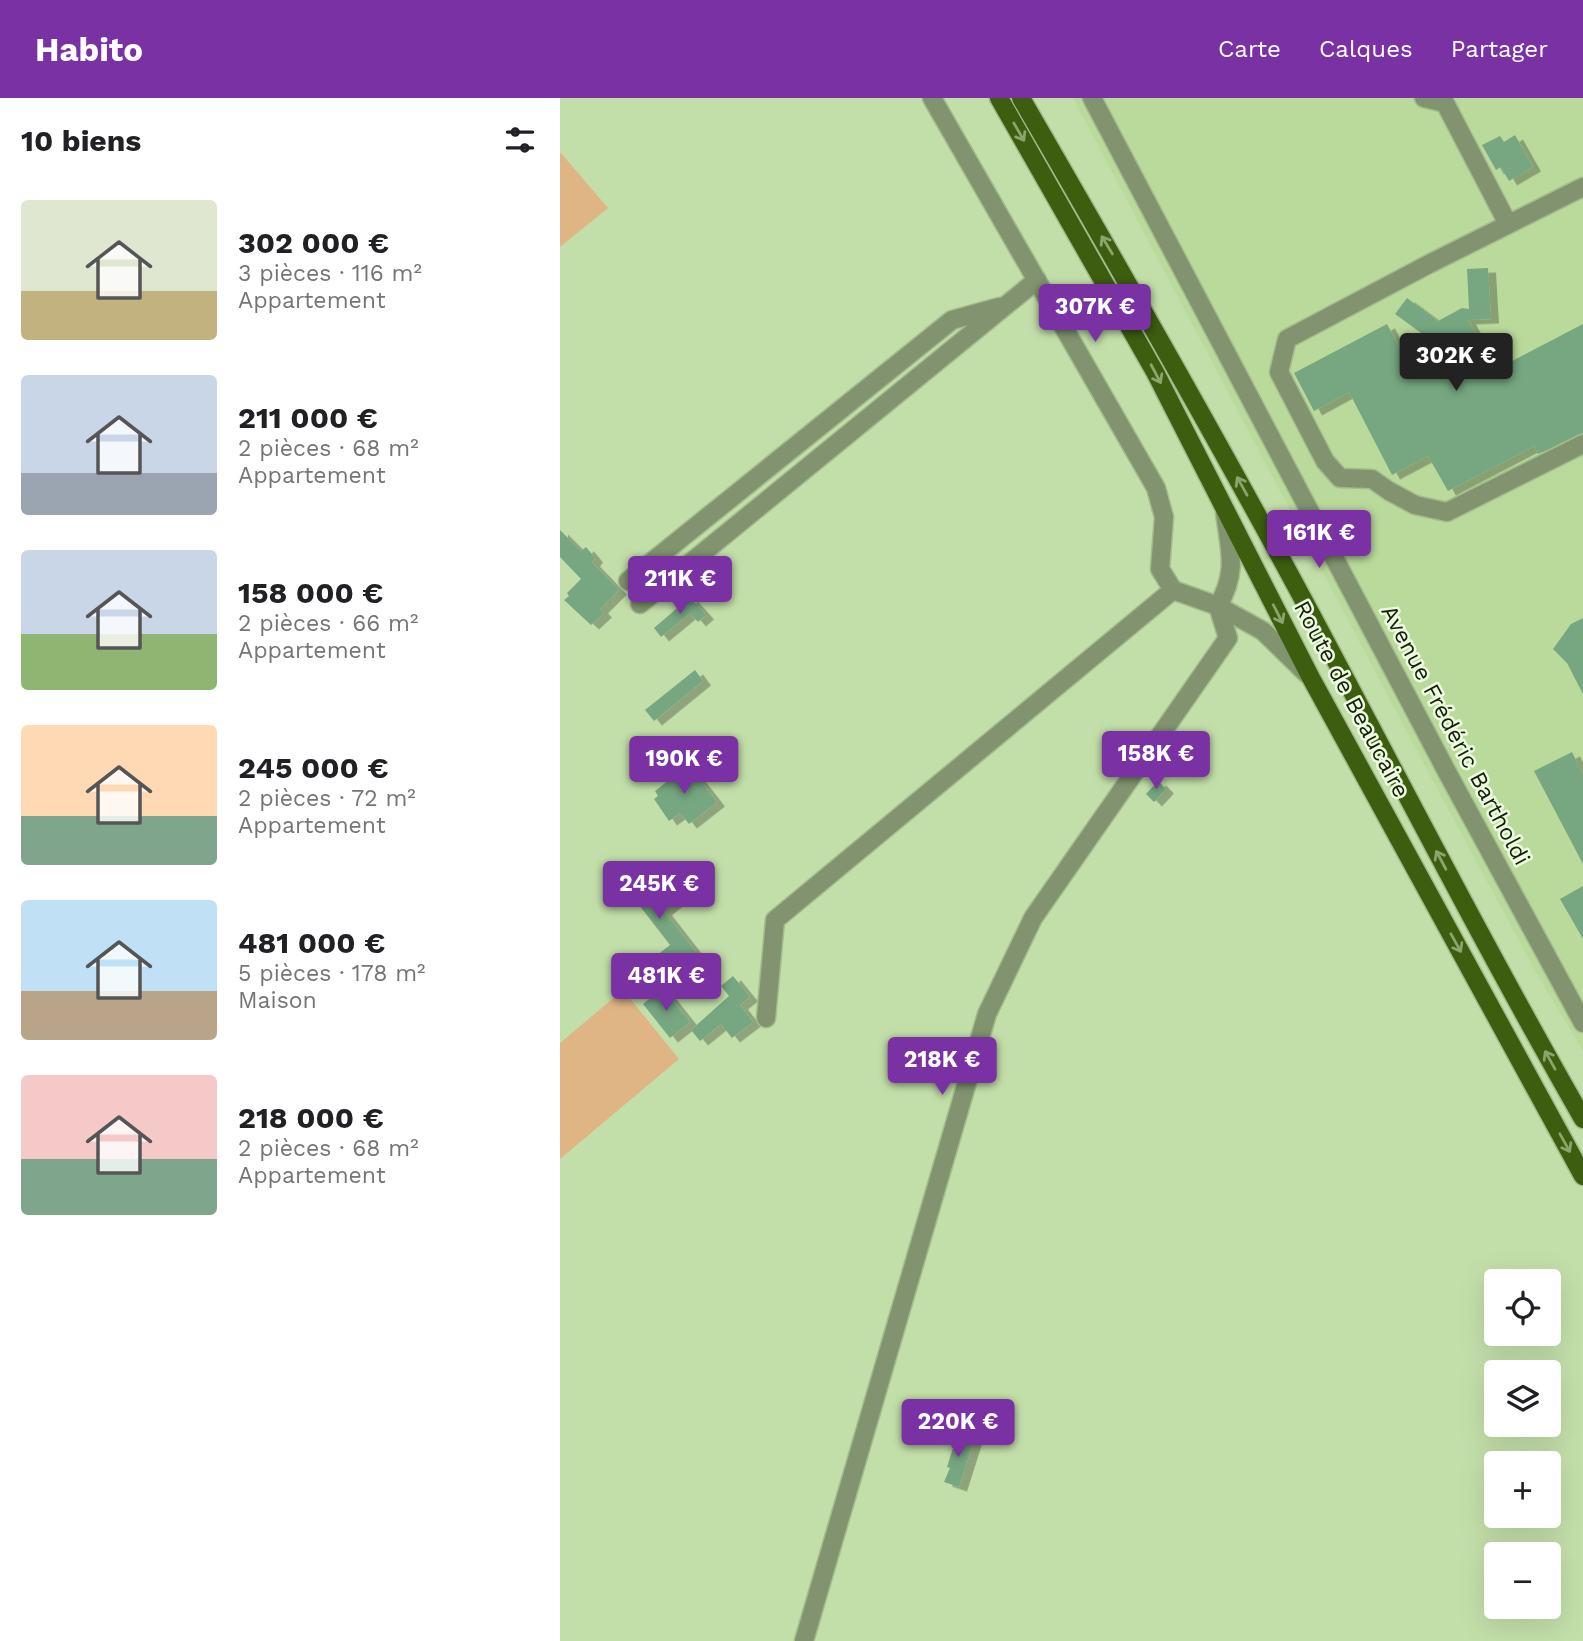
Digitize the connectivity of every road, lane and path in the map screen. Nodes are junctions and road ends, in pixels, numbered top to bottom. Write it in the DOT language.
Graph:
graph roads {
  1 [pos="932,98"];
  2 [pos="999,98"];
  3 [pos="1021,98"];
  4 [pos="1092,98"];
  5 [pos="1424,98"];
  6 [pos="1583,187"];
  7 [pos="1508,224"];
  8 [pos="1037,280"];
  9 [pos="1006,306"];
  10 [pos="1583,444"];
  11 [pos="1225,509"];
  12 [pos="628,581"];
  13 [pos="1173,590"];
  14 [pos="640,604"];
  15 [pos="1218,606"];
  16 [pos="1311,678"];
  17 [pos="766,1018"];
  18 [pos="1583,1023"];
  19 [pos="1583,1119"];
  20 [pos="1583,1176"];
  21 [pos="804,1641"];
  1 -- 8 [label="street"];
  2 -- 11 [label="main road, Route de Beaucaire, one-way"];
  19 -- 3 [label="main road, Route de Beaucaire, one-way"];
  4 -- 18 [label="street, Avenue Frédéric Bartholdi"];
  5 -- 7 [label="street"];
  6 -- 7 [label="street"];
  7 -- 10 [label="street"];
  8 -- 9 [label="street"];
  8 -- 13 [label="street"];
  9 -- 12 [label="street"];
  9 -- 14 [label="street"];
  11 -- 15 [label="street"];
  11 -- 16 [label="main road, Route de Beaucaire, one-way"];
  13 -- 15 [label="street"];
  13 -- 17 [label="street"];
  15 -- 16 [label="street"];
  15 -- 21 [label="street"];
  16 -- 20 [label="main road, Route de Beaucaire, one-way"];
}
